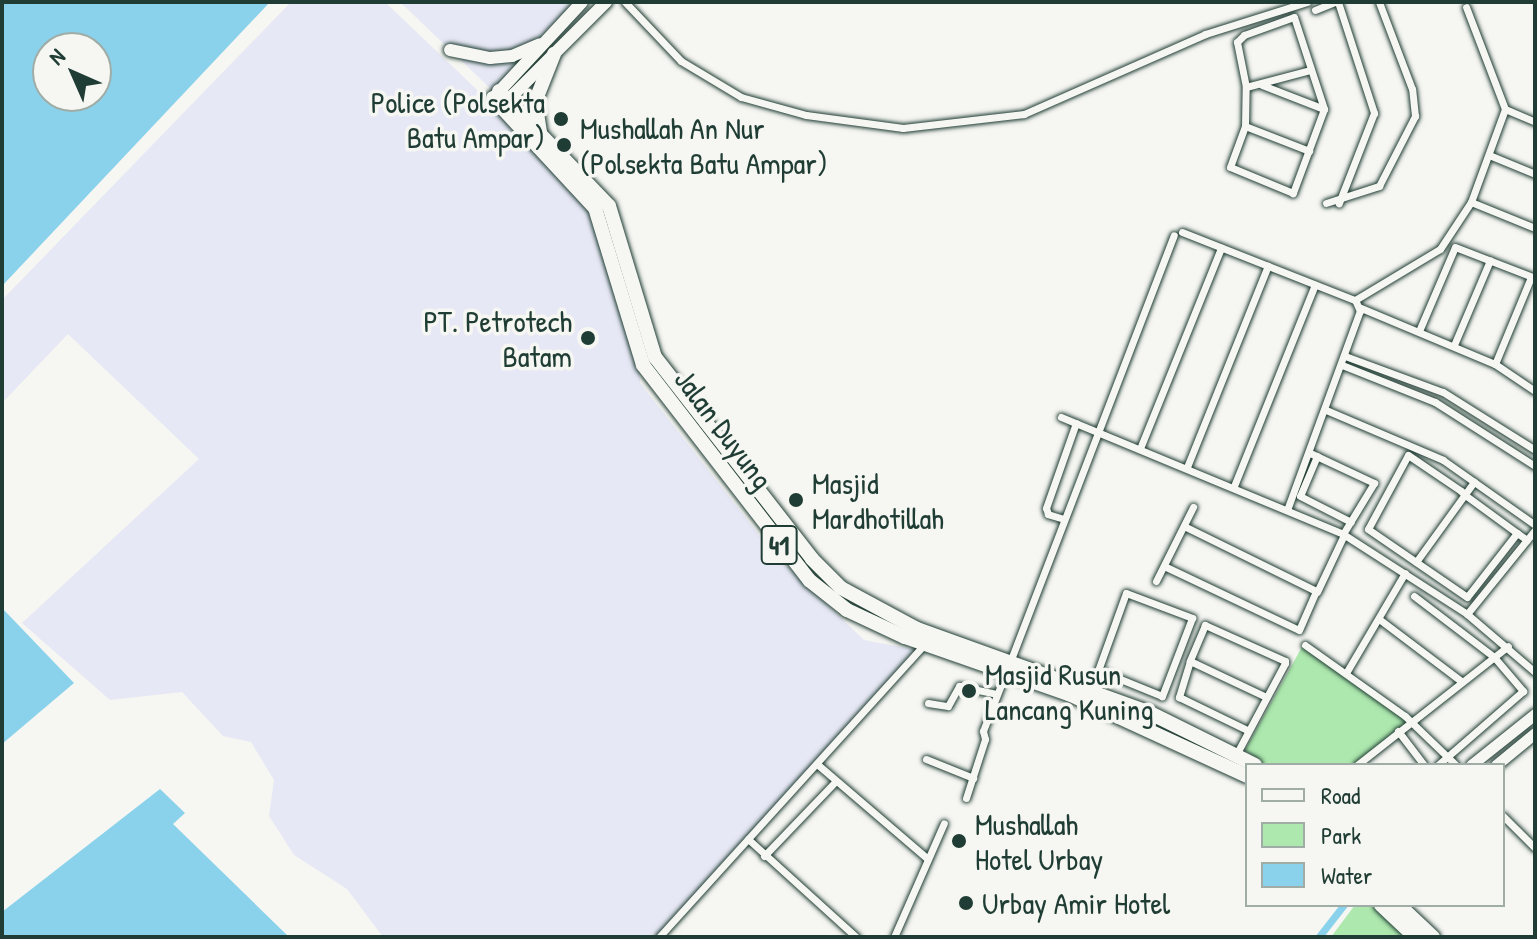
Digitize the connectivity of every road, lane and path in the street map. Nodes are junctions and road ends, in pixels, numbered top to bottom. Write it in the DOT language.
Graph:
graph roads {
  1 [pos="582,2"];
  2 [pos="606,2"];
  3 [pos="625,2"];
  4 [pos="1307,2"];
  5 [pos="1336,2"];
  6 [pos="1379,2"];
  7 [pos="1466,7"];
  8 [pos="1315,10"];
  9 [pos="1230,25"];
  10 [pos="1237,42"];
  11 [pos="549,48"];
  12 [pos="450,50"];
  13 [pos="1310,70"];
  14 [pos="1262,85"];
  15 [pos="1246,87"];
  16 [pos="500,99"];
  17 [pos="1324,109"];
  18 [pos="1505,109"];
  19 [pos="1535,122"];
  20 [pos="1245,126"];
  21 [pos="540,133"];
  22 [pos="1309,151"];
  23 [pos="1489,155"];
  24 [pos="1535,174"];
  25 [pos="1471,202"];
  26 [pos="1326,203"];
  27 [pos="1339,203"];
  28 [pos="1535,228"];
  29 [pos="1221,248"];
  30 [pos="1490,260"];
  31 [pos="1268,266"];
  32 [pos="1533,277"];
  33 [pos="1315,285"];
  34 [pos="1355,300"];
  35 [pos="1361,308"];
  36 [pos="1419,331"];
  37 [pos="1454,345"];
  38 [pos="1345,356"];
  39 [pos="1495,364"];
  40 [pos="1342,365"];
  41 [pos="1535,391"];
  42 [pos="1326,410"];
  43 [pos="1061,417"];
  44 [pos="1076,423"];
  45 [pos="1095,430"];
  46 [pos="1141,446"];
  47 [pos="1535,450"];
  48 [pos="1313,454"];
  49 [pos="1535,466"];
  50 [pos="1187,467"];
  51 [pos="1474,482"];
  52 [pos="1234,486"];
  53 [pos="1465,495"];
  54 [pos="1193,507"];
  55 [pos="1287,510"];
  56 [pos="778,516"];
  57 [pos="1064,519"];
  58 [pos="1351,522"];
  59 [pos="1184,526"];
  60 [pos="765,527"];
  61 [pos="1535,527"];
  62 [pos="1517,533"];
  63 [pos="1343,534"];
  64 [pos="1527,540"];
  65 [pos="1503,550"];
  66 [pos="1512,559"];
  67 [pos="1416,562"];
  68 [pos="1164,566"];
  69 [pos="1405,573"];
  70 [pos="1156,581"];
  71 [pos="1317,592"];
  72 [pos="1414,596"];
  73 [pos="1467,614"];
  74 [pos="1379,619"];
  75 [pos="925,644"];
  76 [pos="1305,645"];
  77 [pos="1508,646"];
  78 [pos="1494,657"];
  79 [pos="1190,661"];
  80 [pos="1008,666"];
  81 [pos="1098,670"];
  82 [pos="1535,672"];
  83 [pos="1346,673"];
  84 [pos="1461,681"];
  85 [pos="1091,690"];
  86 [pos="996,694"];
  87 [pos="1157,695"];
  88 [pos="1266,697"];
  89 [pos="928,703"];
  90 [pos="1535,714"];
  91 [pos="1142,715"];
  92 [pos="1411,721"];
  93 [pos="1247,730"];
  94 [pos="1398,731"];
  95 [pos="1535,733"];
  96 [pos="1237,753"];
  97 [pos="1447,756"];
  98 [pos="926,759"];
  99 [pos="1252,763"];
  100 [pos="1359,763"];
  101 [pos="1422,763"];
  102 [pos="1440,763"];
  103 [pos="1454,763"];
  104 [pos="1474,763"];
  105 [pos="1498,763"];
  106 [pos="817,764"];
  107 [pos="1245,775"];
  108 [pos="973,778"];
  109 [pos="836,781"];
  110 [pos="966,798"];
  111 [pos="1505,818"];
  112 [pos="944,823"];
  113 [pos="748,839"];
  114 [pos="1535,848"];
  115 [pos="764,856"];
  116 [pos="928,859"];
  117 [pos="1383,907"];
  118 [pos="1401,907"];
  119 [pos="659,937"];
  120 [pos="856,937"];
  121 [pos="894,937"];
  122 [pos="1415,937"];
  123 [pos="1433,937"];
  1 -- 11 [label="main road"];
  2 -- 11 [label="main road"];
  3 -- 9 [label="street"];
  4 -- 9 [label="street"];
  5 -- 8 [label="street"];
  5 -- 27 [label="street"];
  6 -- 27 [label="street"];
  7 -- 18 [label="street"];
  9 -- 10 [label="street"];
  10 -- 13 [label="street"];
  10 -- 15 [label="street"];
  11 -- 12 [label="main road"];
  11 -- 16 [label="main road"];
  11 -- 21 [label="highway"];
  13 -- 14 [label="street"];
  13 -- 17 [label="street"];
  14 -- 15 [label="street"];
  14 -- 17 [label="street"];
  15 -- 20 [label="street"];
  16 -- 21 [label="highway, Jalan Duyung / 41"];
  16 -- 60 [label="highway, Jalan Duyung / 41"];
  17 -- 22 [label="street"];
  18 -- 19 [label="street"];
  18 -- 23 [label="street"];
  20 -- 22 [label="street"];
  20 -- 22 [label="street"];
  21 -- 56 [label="highway, Jalan Duyung / 41"];
  23 -- 24 [label="street"];
  23 -- 25 [label="street"];
  25 -- 28 [label="street"];
  25 -- 34 [label="street"];
  26 -- 27 [label="street"];
  29 -- 31 [label="street"];
  29 -- 45 [label="street"];
  29 -- 46 [label="street"];
  30 -- 32 [label="street"];
  30 -- 36 [label="street"];
  30 -- 37 [label="street"];
  31 -- 33 [label="street"];
  31 -- 50 [label="street"];
  32 -- 39 [label="street"];
  33 -- 34 [label="street"];
  33 -- 52 [label="street"];
  34 -- 35 [label="street"];
  35 -- 36 [label="street"];
  35 -- 38 [label="street"];
  36 -- 37 [label="street"];
  37 -- 39 [label="street"];
  38 -- 40 [label="street"];
  38 -- 47 [label="street"];
  39 -- 41 [label="street"];
  40 -- 42 [label="street"];
  40 -- 49 [label="street"];
  42 -- 48 [label="street"];
  42 -- 51 [label="street"];
  43 -- 44 [label="street"];
  44 -- 45 [label="street"];
  44 -- 57 [label="street"];
  45 -- 46 [label="street"];
  45 -- 57 [label="street"];
  46 -- 50 [label="street"];
  48 -- 55 [label="street"];
  48 -- 58 [label="street"];
  48 -- 58 [label="street"];
  50 -- 52 [label="street"];
  51 -- 53 [label="street"];
  51 -- 61 [label="street"];
  52 -- 55 [label="street"];
  53 -- 62 [label="street"];
  53 -- 67 [label="street"];
  53 -- 67 [label="street"];
  54 -- 59 [label="street"];
  55 -- 63 [label="street"];
  56 -- 60 [label="highway"];
  56 -- 80 [label="highway, Jalan Duyung / 41"];
  57 -- 80 [label="street"];
  58 -- 63 [label="street"];
  59 -- 68 [label="street"];
  59 -- 71 [label="street"];
  60 -- 75 [label="highway, Jalan Duyung / 41"];
  61 -- 64 [label="street"];
  62 -- 64 [label="street"];
  62 -- 65 [label="street"];
  63 -- 69 [label="street"];
  63 -- 71 [label="street"];
  64 -- 66 [label="street"];
  65 -- 66 [label="street"];
  65 -- 67 [label="street"];
  66 -- 73 [label="street"];
  68 -- 70 [label="street"];
  68 -- 71 [label="street"];
  69 -- 73 [label="street"];
  69 -- 74 [label="street"];
  72 -- 78 [label="street"];
  73 -- 77 [label="street"];
  74 -- 83 [label="street"];
  74 -- 84 [label="street"];
  75 -- 80 [label="highway, Jalan Duyung / 41"];
  75 -- 106 [label="street"];
  76 -- 83 [label="street"];
  77 -- 78 [label="street"];
  77 -- 82 [label="street"];
  78 -- 84 [label="street"];
  78 -- 97 [label="street"];
  79 -- 88 [label="street"];
  79 -- 88 [label="street"];
  79 -- 93 [label="street"];
  80 -- 85 [label="highway, Jalan Duyung / 41"];
  80 -- 86 [label="street"];
  80 -- 91 [label="highway, Jalan Duyung / 41"];
  81 -- 85 [label="street"];
  81 -- 87 [label="street"];
  81 -- 87 [label="street"];
  83 -- 92 [label="street"];
  84 -- 92 [label="street"];
  85 -- 91 [label="highway, Jalan Duyung / 41"];
  86 -- 89 [label="street"];
  86 -- 108 [label="street"];
  87 -- 91 [label="street"];
  88 -- 93 [label="street"];
  90 -- 104 [label="main road"];
  91 -- 96 [label="highway, Jalan Duyung / 41"];
  91 -- 107 [label="highway, Jalan Duyung / 41"];
  92 -- 94 [label="street"];
  92 -- 97 [label="street"];
  93 -- 96 [label="street"];
  94 -- 100 [label="street"];
  94 -- 101 [label="street"];
  95 -- 105 [label="main road"];
  96 -- 99 [label="highway, Jalan Duyung / 41"];
  97 -- 102 [label="street"];
  97 -- 103 [label="street"];
  98 -- 108 [label="street"];
  106 -- 109 [label="street"];
  106 -- 113 [label="street"];
  108 -- 110 [label="street"];
  109 -- 115 [label="street"];
  109 -- 116 [label="street"];
  111 -- 114 [label="street"];
  112 -- 116 [label="street"];
  113 -- 115 [label="street"];
  113 -- 119 [label="street"];
  115 -- 120 [label="street"];
  116 -- 121 [label="street"];
  117 -- 122 [label="highway"];
  118 -- 123 [label="highway"];
}
